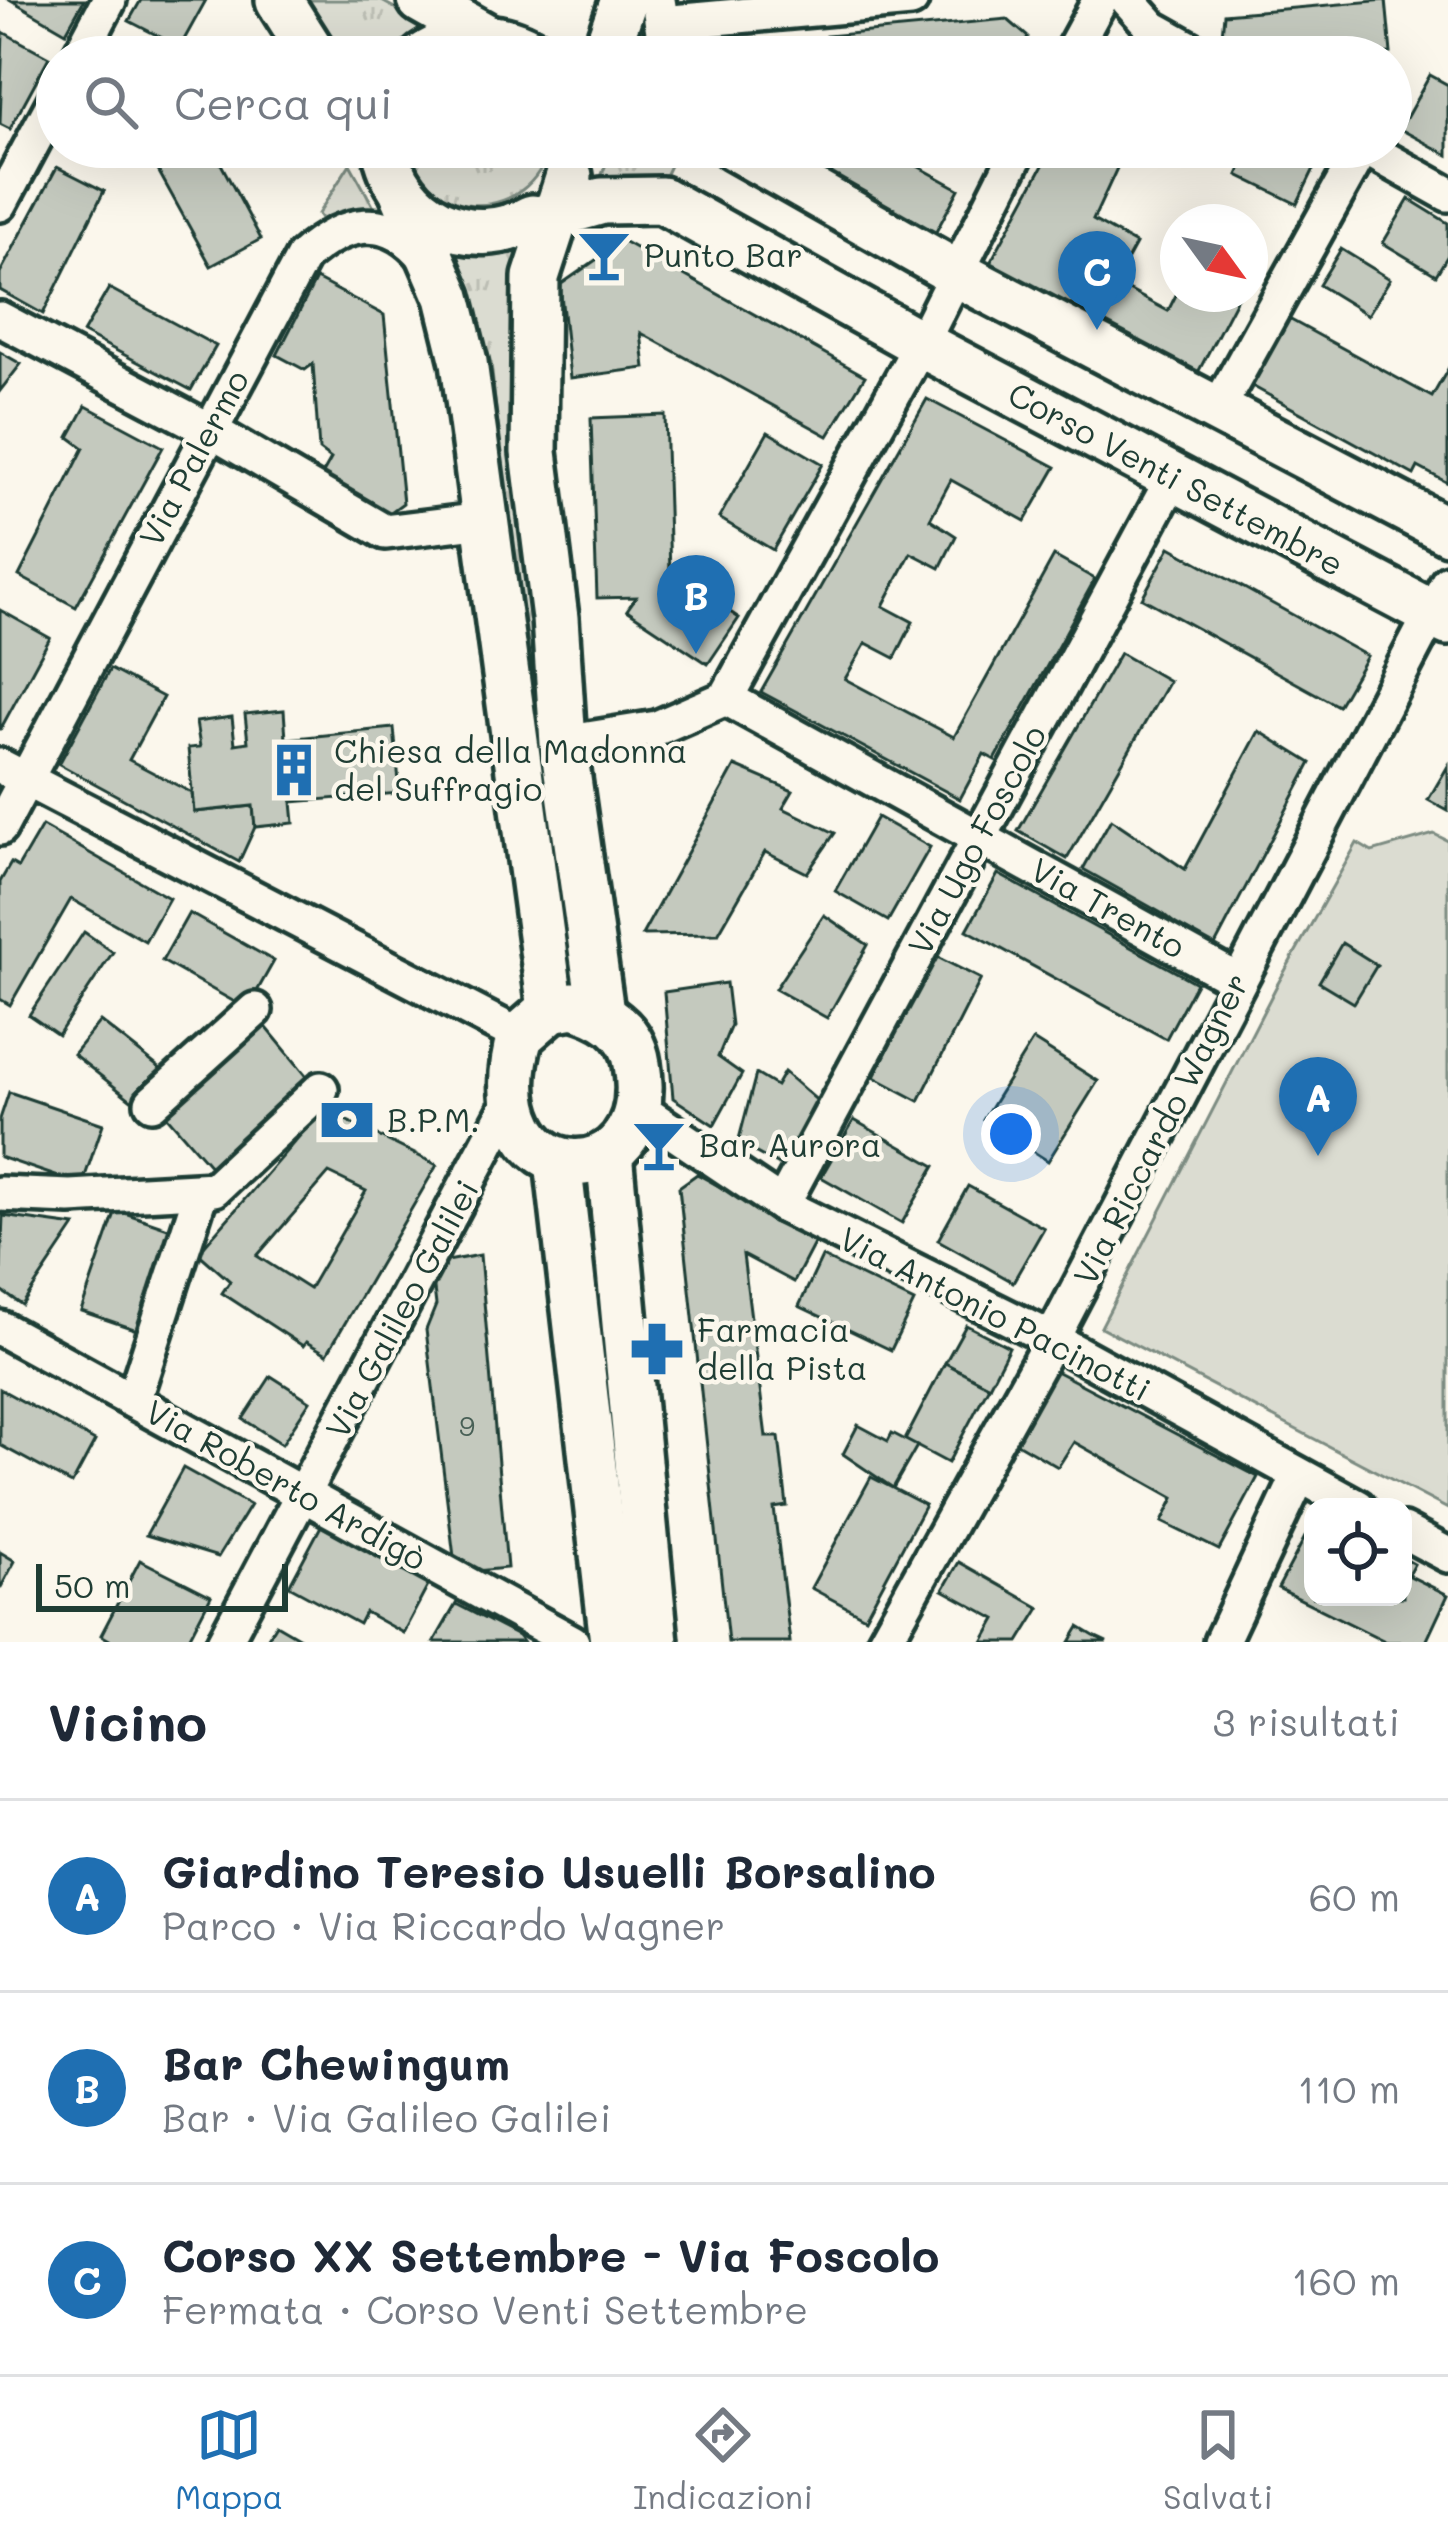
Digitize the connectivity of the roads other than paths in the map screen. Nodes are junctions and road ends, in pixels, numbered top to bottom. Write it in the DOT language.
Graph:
graph roads {
  1 [pos="109,0"];
  2 [pos="279,0"];
  3 [pos="421,0"];
  4 [pos="910,0"];
  5 [pos="1100,0"];
  6 [pos="1128,0"];
  7 [pos="652,20"];
  8 [pos="90,36"];
  9 [pos="302,36"];
  10 [pos="484,36"];
  11 [pos="1080,36"];
  12 [pos="1168,36"];
  13 [pos="36,137"];
  14 [pos="390,168"];
  15 [pos="391,168"];
  16 [pos="771,168"];
  17 [pos="1009,168"];
  18 [pos="1352,168"];
  19 [pos="1402,168"];
  20 [pos="568,179"];
  21 [pos="1448,194"];
  22 [pos="0,204"];
  23 [pos="954,272"];
  24 [pos="448,297"];
  25 [pos="0,319"];
  26 [pos="921,344"];
  27 [pos="1217,410"];
  28 [pos="208,429"];
  29 [pos="1174,476"];
  30 [pos="484,520"];
  31 [pos="1448,531"];
  32 [pos="1443,606"];
  33 [pos="726,698"];
  34 [pos="562,743"];
  35 [pos="13,773"];
  36 [pos="0,828"];
  37 [pos="979,836"];
  38 [pos="1237,980"];
  39 [pos="255,1010"];
  40 [pos="601,1012"];
  41 [pos="536,1023"];
  42 [pos="321,1089"];
  43 [pos="510,1102"];
  44 [pos="152,1103"];
  45 [pos="639,1108"];
  46 [pos="609,1153"];
  47 [pos="558,1161"];
  48 [pos="201,1192"];
  49 [pos="0,1194"];
  50 [pos="782,1205"];
  51 [pos="0,1328"];
  52 [pos="1052,1339"];
  53 [pos="133,1401"];
  54 [pos="1299,1475"];
  55 [pos="306,1493"];
  56 [pos="1341,1498"];
  57 [pos="1412,1536"];
  58 [pos="1448,1555"];
  59 [pos="224,1642"];
  60 [pos="572,1642"];
  61 [pos="613,1642"];
  62 [pos="655,1642"];
  63 [pos="884,1642"];
  64 [pos="1221,1642"];
  1 -- 8 [label="street"];
  2 -- 9 [label="street"];
  3 -- 10 [label="street"];
  4 -- 7 [label="street"];
  5 -- 11 [label="street"];
  6 -- 12 [label="street"];
  13 -- 22 [label="street"];
  14 -- 24 [label="street"];
  15 -- 20 [label="street, Corso Venti Settembre"];
  16 -- 23 [label="street"];
  17 -- 23 [label="street"];
  18 -- 27 [label="street"];
  19 -- 21 [label="street"];
  20 -- 26 [label="street, Corso Venti Settembre"];
  20 -- 34 [label="street"];
  23 -- 26 [label="street"];
  23 -- 27 [label="street"];
  24 -- 28 [label="street, Via Palermo"];
  24 -- 30 [label="street"];
  25 -- 28 [label="street"];
  26 -- 29 [label="street, Corso Venti Settembre"];
  26 -- 33 [label="street"];
  27 -- 31 [label="street"];
  28 -- 30 [label="street"];
  28 -- 35 [label="street, Via Palermo"];
  29 -- 32 [label="street, Corso Venti Settembre"];
  29 -- 37 [label="street, Via Ugo Foscolo"];
  30 -- 41 [label="street"];
  32 -- 38 [label="street, Via Riccardo Wagner"];
  33 -- 34 [label="street"];
  33 -- 37 [label="street, Via Trento"];
  34 -- 40 [label="street"];
  35 -- 36 [label="street, Via Palermo"];
  35 -- 41 [label="street"];
  37 -- 38 [label="street, Via Trento"];
  37 -- 50 [label="street, Via Ugo Foscolo"];
  38 -- 52 [label="street, Via Riccardo Wagner"];
  39 -- 44 [label="street"];
  40 -- 41 [label="street"];
  40 -- 45 [label="street"];
  41 -- 43 [label="street"];
  42 -- 48 [label="street"];
  43 -- 47 [label="street"];
  43 -- 55 [label="street, Via Galileo Galilei"];
  45 -- 46 [label="street"];
  45 -- 50 [label="street, Via Antonio Pacinotti"];
  46 -- 47 [label="street"];
  46 -- 62 [label="street"];
  47 -- 61 [label="street"];
  48 -- 49 [label="street"];
  48 -- 53 [label="street"];
  50 -- 52 [label="street, Via Antonio Pacinotti"];
  51 -- 53 [label="street, Via Roberto Ardigò"];
  52 -- 54 [label="street, Via Antonio Pacinotti"];
  52 -- 63 [label="street, Via Riccardo Wagner"];
  53 -- 55 [label="street, Via Roberto Ardigò"];
  54 -- 56 [label="street, Via Antonio Pacinotti"];
  54 -- 64 [label="street"];
  55 -- 59 [label="street, Via Galileo Galilei"];
  55 -- 60 [label="street, Via Roberto Ardigò"];
  57 -- 58 [label="street"];
}
